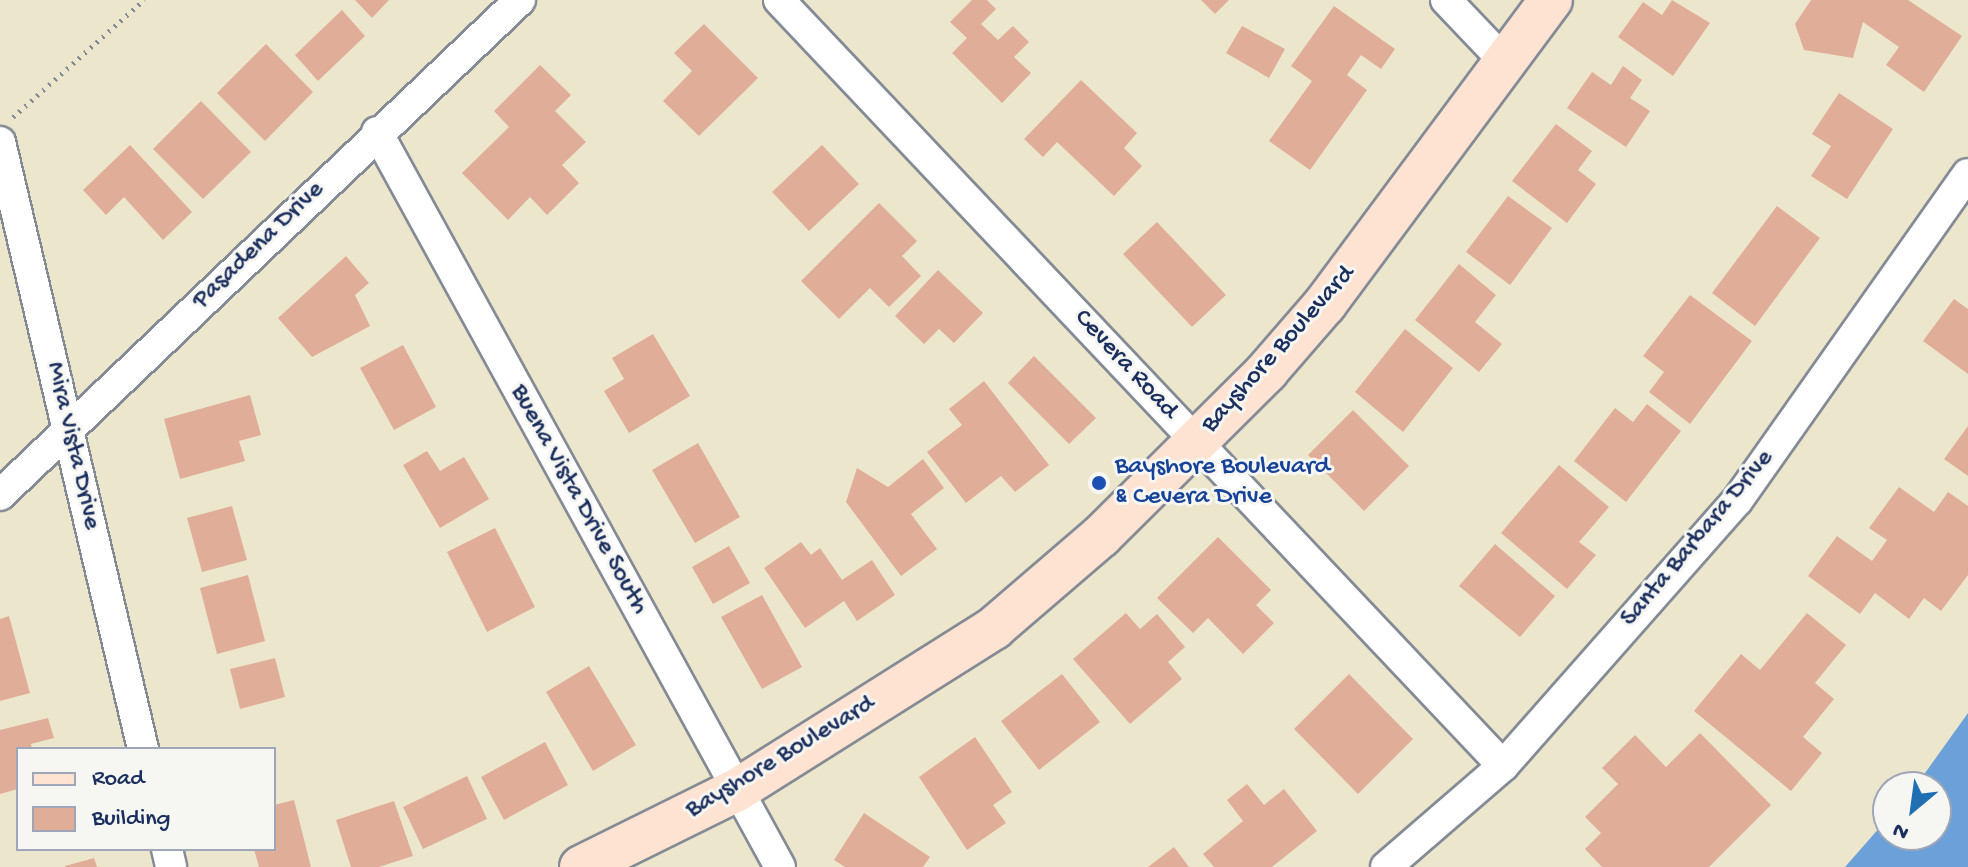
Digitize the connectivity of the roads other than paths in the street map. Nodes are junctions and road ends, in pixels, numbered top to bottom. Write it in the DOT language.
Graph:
graph roads {
  1 [pos="520,0"];
  2 [pos="779,0"];
  3 [pos="1446,0"];
  4 [pos="1551,0"];
  5 [pos="1506,63"];
  6 [pos="377,132"];
  7 [pos="0,142"];
  8 [pos="1968,174"];
  9 [pos="69,430"];
  10 [pos="1198,442"];
  11 [pos="0,495"];
  12 [pos="143,747"];
  13 [pos="1503,766"];
  14 [pos="737,790"];
  15 [pos="581,867"];
  16 [pos="780,867"];
  17 [pos="1386,867"];
  1 -- 6 [label="street, Pasadena Drive"];
  2 -- 10 [label="street, Cevera Road"];
  3 -- 5 [label="street"];
  4 -- 5 [label="main road, Bayshore Boulevard"];
  5 -- 10 [label="main road, Bayshore Boulevard"];
  6 -- 9 [label="street, Pasadena Drive"];
  6 -- 14 [label="street, Buena Vista Drive South"];
  7 -- 9 [label="street, Mira Vista Drive"];
  8 -- 13 [label="street, Santa Barbara Drive"];
  9 -- 11 [label="street, Pasadena Drive"];
  9 -- 12 [label="street, Mira Vista Drive"];
  10 -- 13 [label="street, Cevera Road"];
  10 -- 14 [label="main road, Bayshore Boulevard"];
  13 -- 17 [label="street, Santa Barbara Drive"];
  14 -- 15 [label="main road, Bayshore Boulevard"];
  14 -- 16 [label="street, Buena Vista Drive South"];
}
